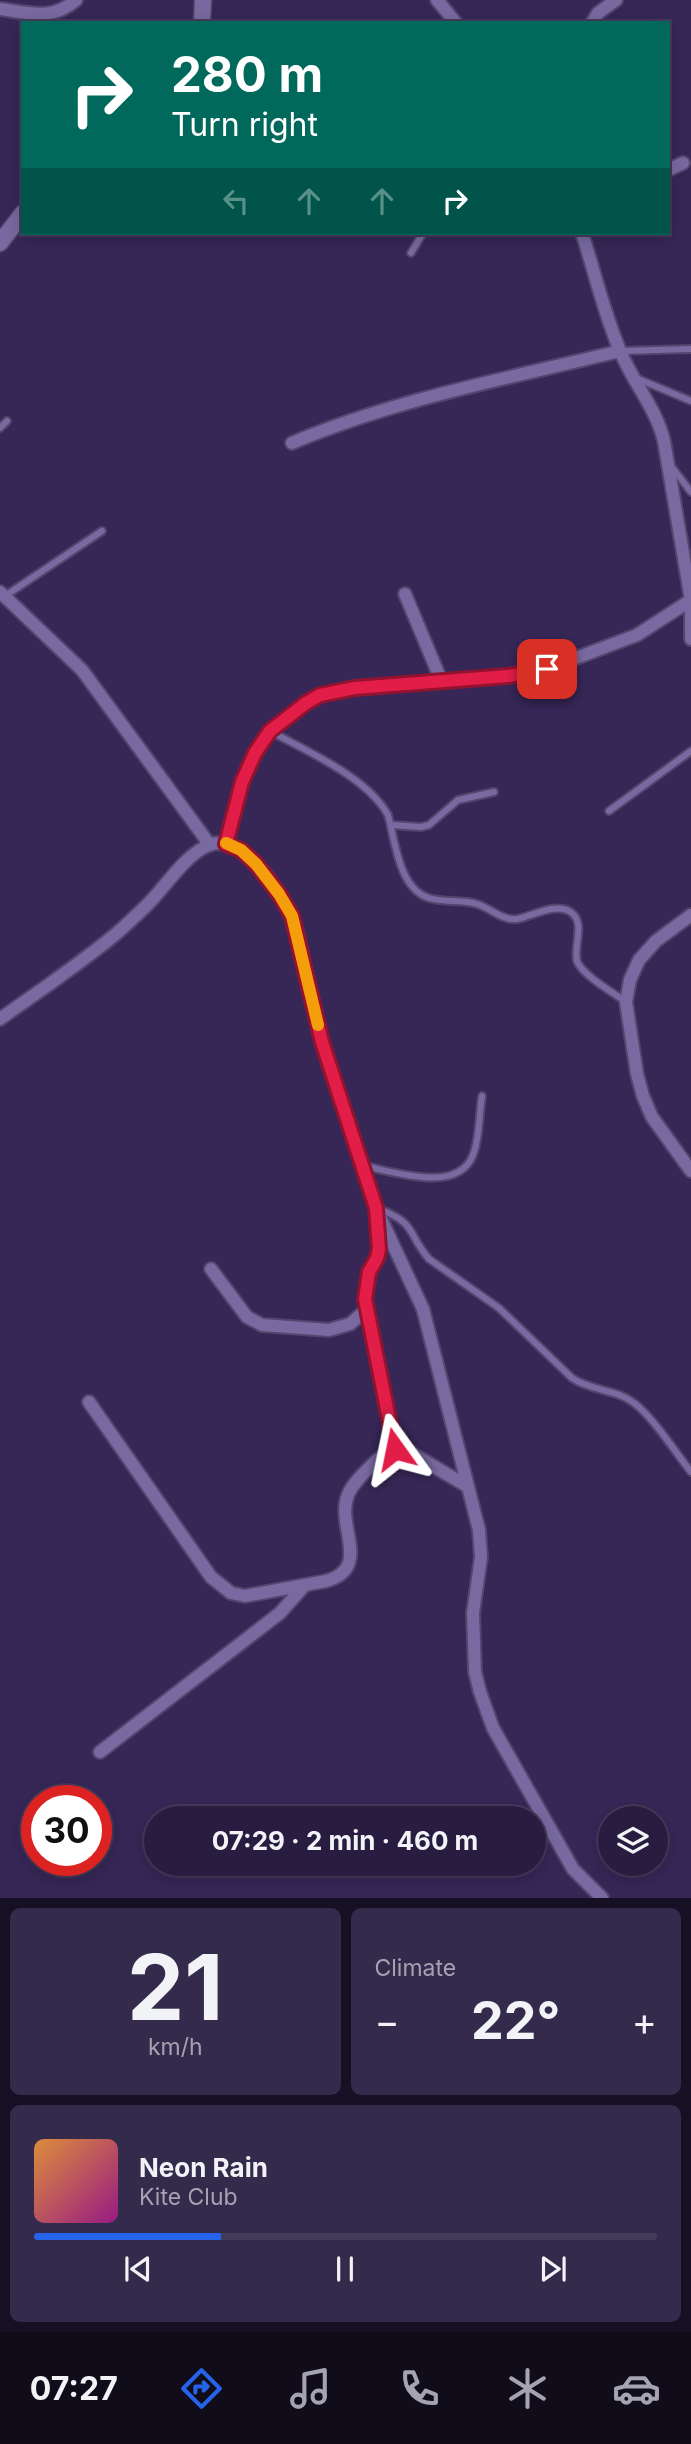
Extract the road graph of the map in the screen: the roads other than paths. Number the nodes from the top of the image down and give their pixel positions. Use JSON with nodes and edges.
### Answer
{"nodes":[{"id":1,"x":76,"y":0,"type":"edge"},
{"id":2,"x":438,"y":0,"type":"edge"},
{"id":3,"x":616,"y":0,"type":"edge"},
{"id":4,"x":0,"y":9,"type":"edge"},
{"id":5,"x":454,"y":21,"type":"edge"},
{"id":6,"x":593,"y":21,"type":"edge"},
{"id":7,"x":683,"y":163,"type":"dead end"},
{"id":8,"x":670,"y":169,"type":"edge"},
{"id":9,"x":21,"y":216,"type":"edge"},
{"id":10,"x":422,"y":235,"type":"edge"},
{"id":11,"x":583,"y":235,"type":"edge"},
{"id":12,"x":0,"y":243,"type":"edge"},
{"id":13,"x":411,"y":253,"type":"dead end"},
{"id":14,"x":691,"y":349,"type":"edge"},
{"id":15,"x":620,"y":351,"type":"junction"},
{"id":16,"x":631,"y":376,"type":"junction"},
{"id":17,"x":691,"y":401,"type":"edge"},
{"id":18,"x":7,"y":421,"type":"dead end"},
{"id":19,"x":0,"y":428,"type":"edge"},
{"id":20,"x":292,"y":443,"type":"dead end"},
{"id":21,"x":668,"y":463,"type":"junction"},
{"id":22,"x":691,"y":492,"type":"edge"},
{"id":23,"x":102,"y":531,"type":"dead end"},
{"id":24,"x":2,"y":594,"type":"edge"},
{"id":25,"x":405,"y":594,"type":"dead end"},
{"id":26,"x":691,"y":600,"type":"edge"},
{"id":27,"x":691,"y":639,"type":"edge"},
{"id":28,"x":441,"y":680,"type":"junction"},
{"id":29,"x":270,"y":731,"type":"junction"},
{"id":30,"x":691,"y":751,"type":"edge"},
{"id":31,"x":494,"y":792,"type":"dead end"},
{"id":32,"x":609,"y":811,"type":"dead end"},
{"id":33,"x":391,"y":825,"type":"junction"},
{"id":34,"x":226,"y":844,"type":"junction"},
{"id":35,"x":210,"y":845,"type":"junction"},
{"id":36,"x":691,"y":915,"type":"edge"},
{"id":37,"x":626,"y":1002,"type":"junction"},
{"id":38,"x":0,"y":1019,"type":"edge"},
{"id":39,"x":482,"y":1096,"type":"dead end"},
{"id":40,"x":362,"y":1166,"type":"junction"},
{"id":41,"x":691,"y":1171,"type":"edge"},
{"id":42,"x":376,"y":1208,"type":"junction"},
{"id":43,"x":211,"y":1269,"type":"dead end"},
{"id":44,"x":366,"y":1310,"type":"junction"},
{"id":45,"x":89,"y":1402,"type":"dead end"},
{"id":46,"x":395,"y":1449,"type":"junction"},
{"id":47,"x":691,"y":1472,"type":"edge"},
{"id":48,"x":467,"y":1486,"type":"junction"},
{"id":49,"x":305,"y":1585,"type":"junction"},
{"id":50,"x":100,"y":1752,"type":"dead end"},
{"id":51,"x":602,"y":1898,"type":"edge"}],
"edges":[{"from":1,"to":4,"type":"street"},
{"from":2,"to":5,"type":"street"},
{"from":3,"to":6,"type":"street"},
{"from":7,"to":8,"type":"street"},
{"from":9,"to":12,"type":"street"},
{"from":10,"to":13,"type":"lane"},
{"from":11,"to":15,"type":"street"},
{"from":14,"to":15,"type":"lane"},
{"from":15,"to":16,"type":"street"},
{"from":15,"to":20,"type":"street"},
{"from":16,"to":17,"type":"lane"},
{"from":16,"to":21,"type":"street"},
{"from":18,"to":19,"type":"lane"},
{"from":21,"to":22,"type":"lane"},
{"from":21,"to":26,"type":"street"},
{"from":23,"to":24,"type":"lane"},
{"from":24,"to":35,"type":"street"},
{"from":25,"to":28,"type":"street"},
{"from":26,"to":27,"type":"street"},
{"from":26,"to":28,"type":"street"},
{"from":28,"to":29,"type":"street"},
{"from":29,"to":33,"type":"lane"},
{"from":29,"to":34,"type":"street"},
{"from":30,"to":32,"type":"lane"},
{"from":31,"to":33,"type":"lane"},
{"from":33,"to":37,"type":"lane"},
{"from":34,"to":35,"type":"street"},
{"from":34,"to":40,"type":"street"},
{"from":35,"to":38,"type":"street"},
{"from":36,"to":37,"type":"street"},
{"from":37,"to":41,"type":"street"},
{"from":39,"to":40,"type":"lane"},
{"from":40,"to":42,"type":"street"},
{"from":42,"to":44,"type":"street"},
{"from":42,"to":47,"type":"lane"},
{"from":42,"to":48,"type":"street"},
{"from":43,"to":44,"type":"street"},
{"from":44,"to":46,"type":"street"},
{"from":45,"to":49,"type":"street"},
{"from":46,"to":48,"type":"street"},
{"from":46,"to":49,"type":"street"},
{"from":48,"to":51,"type":"street"},
{"from":49,"to":50,"type":"street"}]}
